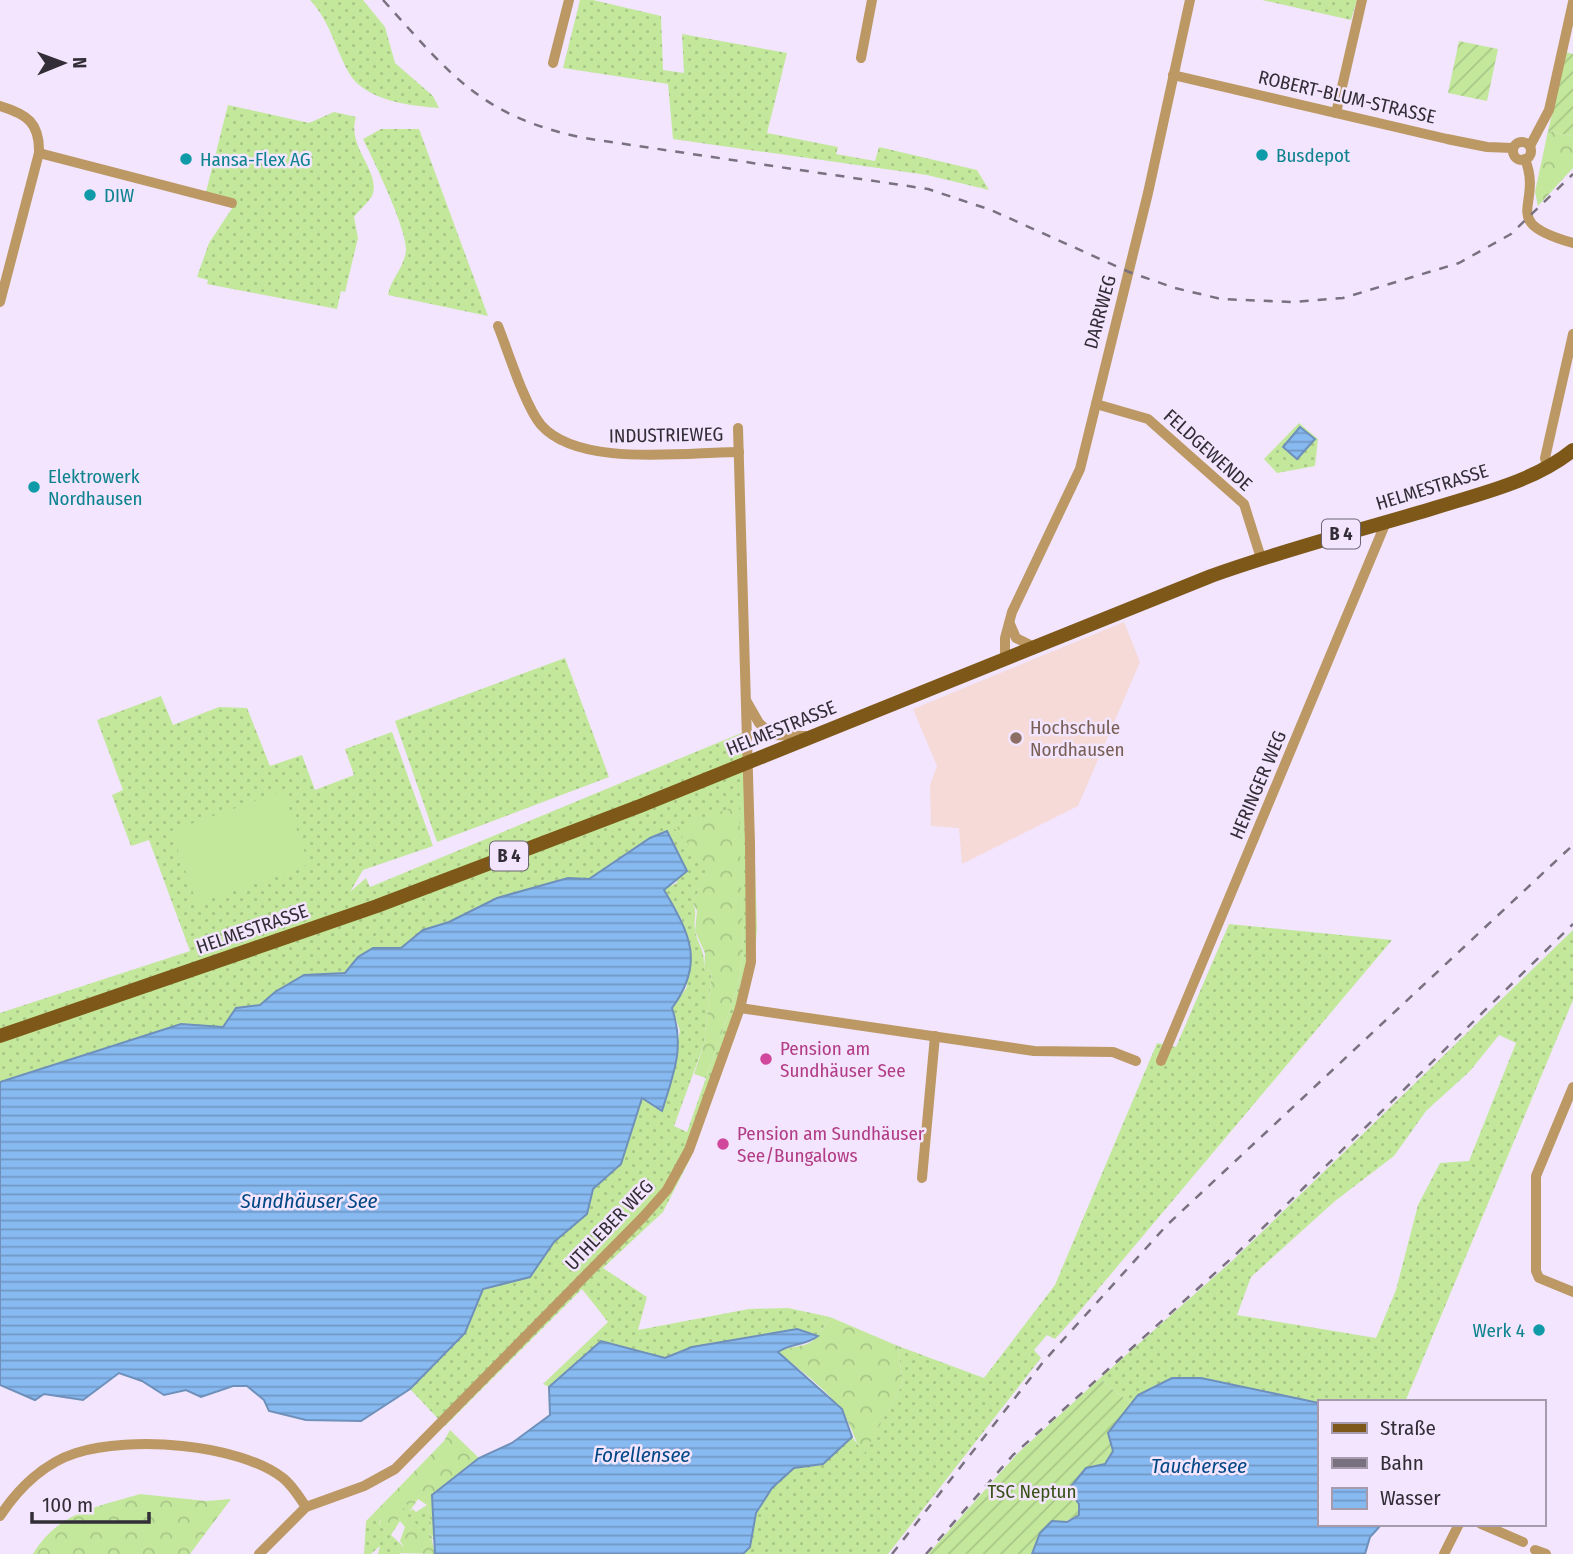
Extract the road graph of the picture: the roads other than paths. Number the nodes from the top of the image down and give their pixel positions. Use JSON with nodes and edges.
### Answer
{"nodes":[{"id":1,"x":569,"y":0,"type":"edge"},
{"id":2,"x":872,"y":0,"type":"edge"},
{"id":3,"x":1190,"y":0,"type":"edge"},
{"id":4,"x":1362,"y":0,"type":"edge"},
{"id":5,"x":1573,"y":2,"type":"edge"},
{"id":6,"x":861,"y":58,"type":"dead end"},
{"id":7,"x":553,"y":62,"type":"dead end"},
{"id":8,"x":1173,"y":75,"type":"junction"},
{"id":9,"x":0,"y":106,"type":"edge"},
{"id":10,"x":1336,"y":113,"type":"junction"},
{"id":11,"x":1530,"y":146,"type":"junction"},
{"id":12,"x":1513,"y":148,"type":"junction"},
{"id":13,"x":39,"y":153,"type":"junction"},
{"id":14,"x":1525,"y":159,"type":"junction"},
{"id":15,"x":232,"y":203,"type":"dead end"},
{"id":16,"x":1573,"y":243,"type":"edge"},
{"id":17,"x":0,"y":302,"type":"edge"},
{"id":18,"x":498,"y":326,"type":"dead end"},
{"id":19,"x":1573,"y":334,"type":"edge"},
{"id":20,"x":1096,"y":404,"type":"junction"},
{"id":21,"x":738,"y":428,"type":"dead end"},
{"id":22,"x":1573,"y":450,"type":"edge"},
{"id":23,"x":739,"y":452,"type":"junction"},
{"id":24,"x":1547,"y":466,"type":"junction"},
{"id":25,"x":1385,"y":522,"type":"junction"},
{"id":26,"x":1261,"y":558,"type":"junction"},
{"id":27,"x":1009,"y":622,"type":"junction"},
{"id":28,"x":1034,"y":647,"type":"junction"},
{"id":29,"x":1005,"y":658,"type":"junction"},
{"id":30,"x":746,"y":700,"type":"junction"},
{"id":31,"x":811,"y":736,"type":"junction"},
{"id":32,"x":748,"y":763,"type":"junction"},
{"id":33,"x":740,"y":1008,"type":"junction"},
{"id":34,"x":0,"y":1036,"type":"edge"},
{"id":35,"x":935,"y":1036,"type":"junction"},
{"id":36,"x":1136,"y":1061,"type":"dead end"},
{"id":37,"x":1161,"y":1061,"type":"dead end"},
{"id":38,"x":1573,"y":1087,"type":"edge"},
{"id":39,"x":922,"y":1178,"type":"dead end"},
{"id":40,"x":1573,"y":1292,"type":"edge"},
{"id":41,"x":306,"y":1507,"type":"junction"},
{"id":42,"x":0,"y":1516,"type":"edge"},
{"id":43,"x":1458,"y":1526,"type":"edge"},
{"id":44,"x":1486,"y":1526,"type":"edge"},
{"id":45,"x":1524,"y":1542,"type":"dead end"},
{"id":46,"x":258,"y":1554,"type":"edge"},
{"id":47,"x":1444,"y":1554,"type":"edge"}],
"edges":[{"from":1,"to":7,"type":"street"},
{"from":2,"to":6,"type":"street"},
{"from":3,"to":8,"type":"street","name":"DARRWEG"},
{"from":4,"to":10,"type":"street"},
{"from":5,"to":11,"type":"street"},
{"from":8,"to":10,"type":"street","name":"ROBERT-BLUM-STRASSE"},
{"from":8,"to":20,"type":"street","name":"DARRWEG"},
{"from":9,"to":13,"type":"street"},
{"from":10,"to":12,"type":"street","name":"ROBERT-BLUM-STRASSE"},
{"from":11,"to":12,"type":"street"},
{"from":11,"to":14,"type":"street"},
{"from":12,"to":14,"type":"street"},
{"from":13,"to":15,"type":"street"},
{"from":13,"to":17,"type":"street"},
{"from":14,"to":16,"type":"street"},
{"from":18,"to":23,"type":"street","name":"INDUSTRIEWEG"},
{"from":19,"to":24,"type":"street"},
{"from":20,"to":26,"type":"street","name":"FELDGEWENDE"},
{"from":20,"to":27,"type":"street","name":"DARRWEG"},
{"from":21,"to":23,"type":"street","name":"INDUSTRIEWEG"},
{"from":22,"to":24,"type":"main road","name":"HELMESTRASSE","number":"B 4"},
{"from":23,"to":30,"type":"street","name":"INDUSTRIEWEG"},
{"from":24,"to":25,"type":"main road","name":"HELMESTRASSE","number":"B 4"},
{"from":25,"to":26,"type":"main road","name":"HELMESTRASSE","number":"B 4"},
{"from":25,"to":37,"type":"street","name":"HERINGER WEG"},
{"from":26,"to":28,"type":"main road","name":"HELMESTRASSE","number":"B 4"},
{"from":27,"to":28,"type":"street"},
{"from":27,"to":29,"type":"street","name":"DARRWEG"},
{"from":28,"to":29,"type":"main road","name":"HELMESTRASSE","number":"B 4"},
{"from":29,"to":31,"type":"main road","name":"HELMESTRASSE","number":"B 4"},
{"from":30,"to":31,"type":"street"},
{"from":30,"to":32,"type":"street","name":"INDUSTRIEWEG"},
{"from":31,"to":32,"type":"main road","name":"HELMESTRASSE","number":"B 4"},
{"from":32,"to":33,"type":"street","name":"UTHLEBER WEG"},
{"from":32,"to":34,"type":"main road","name":"HELMESTRASSE","number":"B 4"},
{"from":33,"to":35,"type":"street"},
{"from":33,"to":41,"type":"street","name":"UTHLEBER WEG"},
{"from":35,"to":36,"type":"street"},
{"from":35,"to":39,"type":"street"},
{"from":38,"to":40,"type":"street"},
{"from":41,"to":42,"type":"street"},
{"from":41,"to":46,"type":"street"},
{"from":43,"to":47,"type":"street"},
{"from":44,"to":45,"type":"street"}]}
